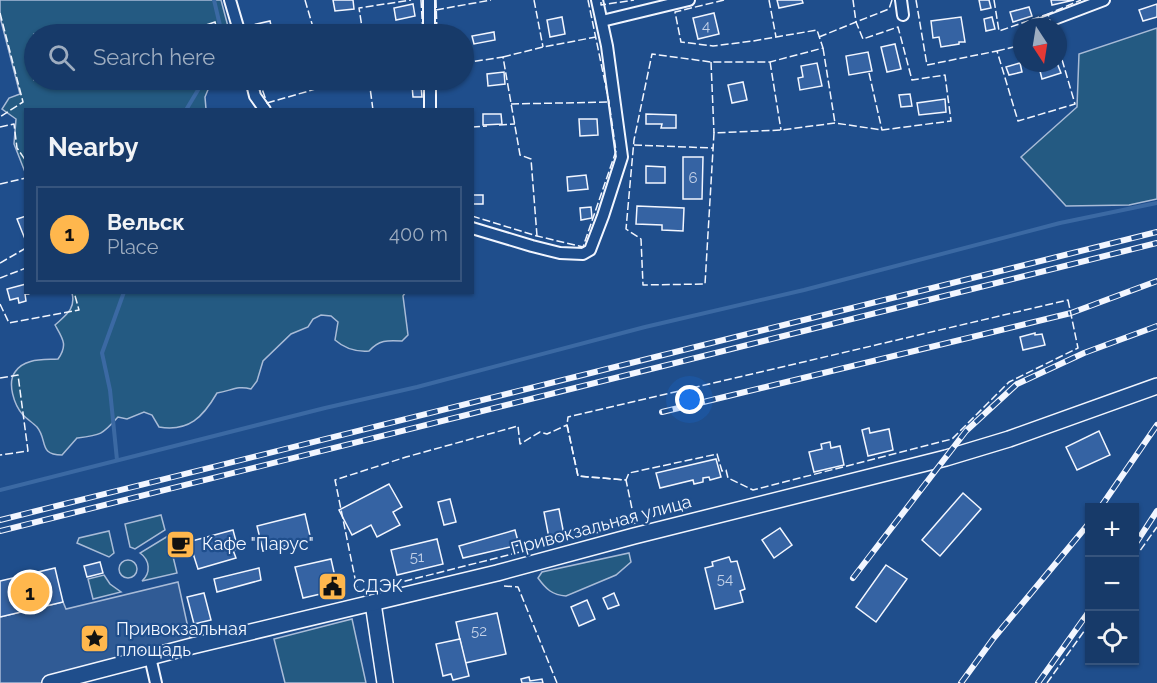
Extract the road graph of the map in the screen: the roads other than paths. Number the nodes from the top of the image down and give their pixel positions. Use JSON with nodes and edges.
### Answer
{"nodes":[{"id":1,"x":230,"y":0,"type":"edge"},
{"id":2,"x":429,"y":0,"type":"edge"},
{"id":3,"x":597,"y":0,"type":"edge"},
{"id":4,"x":688,"y":0,"type":"edge"},
{"id":5,"x":901,"y":0,"type":"edge"},
{"id":6,"x":1102,"y":0,"type":"edge"},
{"id":7,"x":903,"y":15,"type":"dead end"},
{"id":8,"x":1056,"y":18,"type":"edge"},
{"id":9,"x":602,"y":21,"type":"junction"},
{"id":10,"x":237,"y":24,"type":"edge"},
{"id":11,"x":429,"y":24,"type":"edge"},
{"id":12,"x":254,"y":90,"type":"edge"},
{"id":13,"x":430,"y":90,"type":"edge"},
{"id":14,"x":264,"y":108,"type":"edge"},
{"id":15,"x":430,"y":108,"type":"edge"},
{"id":16,"x":474,"y":229,"type":"edge"},
{"id":17,"x":1157,"y":386,"type":"edge"},
{"id":18,"x":373,"y":603,"type":"junction"},
{"id":19,"x":150,"y":657,"type":"junction"},
{"id":20,"x":50,"y":683,"type":"edge"},
{"id":21,"x":156,"y":683,"type":"edge"},
{"id":22,"x":385,"y":683,"type":"edge"}],
"edges":[{"from":1,"to":10,"type":"street"},
{"from":2,"to":11,"type":"street"},
{"from":3,"to":9,"type":"street"},
{"from":4,"to":9,"type":"street"},
{"from":5,"to":7,"type":"street"},
{"from":6,"to":8,"type":"street"},
{"from":9,"to":16,"type":"street"},
{"from":12,"to":14,"type":"street"},
{"from":13,"to":15,"type":"street"},
{"from":17,"to":18,"type":"street","name":"Привокзальная улица"},
{"from":18,"to":19,"type":"street","name":"Привокзальная улица"},
{"from":18,"to":22,"type":"street"},
{"from":19,"to":20,"type":"street","name":"Привокзальная улица"},
{"from":19,"to":21,"type":"street"}]}
